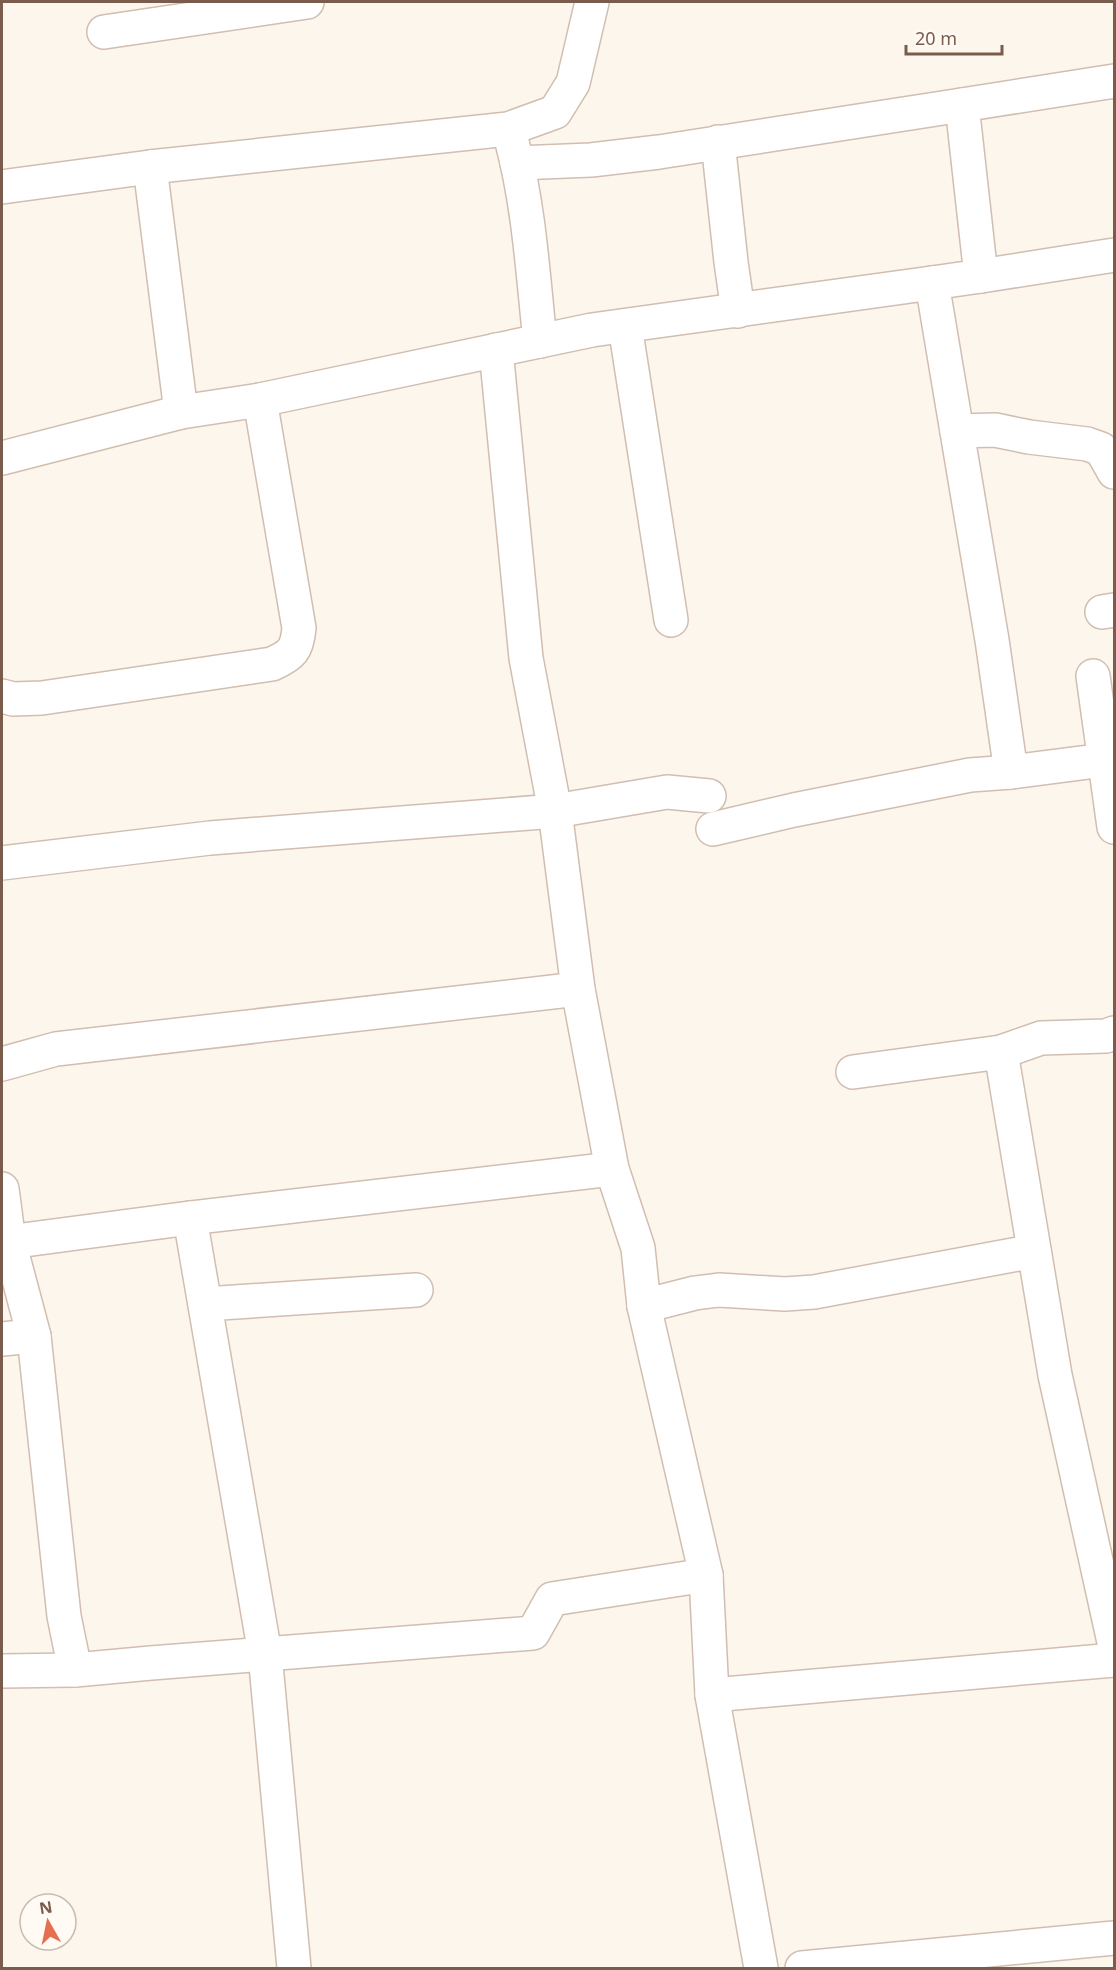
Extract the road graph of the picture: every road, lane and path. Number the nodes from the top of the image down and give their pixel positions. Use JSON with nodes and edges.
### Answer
{"nodes":[{"id":1,"x":307,"y":2,"type":"edge"},
{"id":2,"x":592,"y":2,"type":"edge"},
{"id":3,"x":104,"y":32,"type":"dead end"},
{"id":4,"x":1114,"y":81,"type":"edge"},
{"id":5,"x":962,"y":105,"type":"junction"},
{"id":6,"x":508,"y":129,"type":"junction"},
{"id":7,"x":718,"y":142,"type":"junction"},
{"id":8,"x":518,"y":163,"type":"junction"},
{"id":9,"x":150,"y":167,"type":"junction"},
{"id":10,"x":2,"y":187,"type":"edge"},
{"id":11,"x":1114,"y":255,"type":"edge"},
{"id":12,"x":981,"y":276,"type":"junction"},
{"id":13,"x":932,"y":282,"type":"junction"},
{"id":14,"x":738,"y":310,"type":"junction"},
{"id":15,"x":625,"y":326,"type":"junction"},
{"id":16,"x":540,"y":341,"type":"junction"},
{"id":17,"x":496,"y":350,"type":"junction"},
{"id":18,"x":260,"y":400,"type":"junction"},
{"id":19,"x":181,"y":412,"type":"junction"},
{"id":20,"x":957,"y":431,"type":"junction"},
{"id":21,"x":2,"y":458,"type":"edge"},
{"id":22,"x":1114,"y":472,"type":"edge"},
{"id":23,"x":671,"y":620,"type":"dead end"},
{"id":24,"x":1093,"y":676,"type":"dead end"},
{"id":25,"x":2,"y":696,"type":"edge"},
{"id":26,"x":1107,"y":727,"type":"edge"},
{"id":27,"x":1104,"y":760,"type":"junction"},
{"id":28,"x":1011,"y":772,"type":"junction"},
{"id":29,"x":709,"y":796,"type":"dead end"},
{"id":30,"x":555,"y":811,"type":"junction"},
{"id":31,"x":1114,"y":826,"type":"edge"},
{"id":32,"x":713,"y":829,"type":"dead end"},
{"id":33,"x":2,"y":863,"type":"edge"},
{"id":34,"x":578,"y":989,"type":"junction"},
{"id":35,"x":1114,"y":1033,"type":"edge"},
{"id":36,"x":1001,"y":1052,"type":"junction"},
{"id":37,"x":2,"y":1064,"type":"edge"},
{"id":38,"x":853,"y":1072,"type":"dead end"},
{"id":39,"x":612,"y":1169,"type":"junction"},
{"id":40,"x":2,"y":1189,"type":"edge"},
{"id":41,"x":190,"y":1218,"type":"junction"},
{"id":42,"x":5,"y":1243,"type":"edge"},
{"id":43,"x":1034,"y":1251,"type":"junction"},
{"id":44,"x":416,"y":1290,"type":"dead end"},
{"id":45,"x":205,"y":1304,"type":"junction"},
{"id":46,"x":644,"y":1306,"type":"junction"},
{"id":47,"x":34,"y":1336,"type":"junction"},
{"id":48,"x":2,"y":1339,"type":"edge"},
{"id":49,"x":706,"y":1575,"type":"junction"},
{"id":50,"x":1114,"y":1642,"type":"edge"},
{"id":51,"x":265,"y":1654,"type":"junction"},
{"id":52,"x":1114,"y":1660,"type":"edge"},
{"id":53,"x":75,"y":1670,"type":"junction"},
{"id":54,"x":2,"y":1671,"type":"edge"},
{"id":55,"x":712,"y":1695,"type":"junction"},
{"id":56,"x":1114,"y":1938,"type":"edge"},
{"id":57,"x":294,"y":1968,"type":"edge"},
{"id":58,"x":761,"y":1968,"type":"edge"},
{"id":59,"x":802,"y":1968,"type":"edge"}],
"edges":[{"from":1,"to":3,"type":"street"},
{"from":2,"to":6,"type":"street"},
{"from":4,"to":5,"type":"street"},
{"from":5,"to":7,"type":"street"},
{"from":5,"to":12,"type":"street"},
{"from":6,"to":8,"type":"street"},
{"from":6,"to":9,"type":"street"},
{"from":7,"to":8,"type":"street"},
{"from":7,"to":14,"type":"street"},
{"from":8,"to":16,"type":"street"},
{"from":9,"to":10,"type":"street"},
{"from":9,"to":19,"type":"street"},
{"from":11,"to":12,"type":"street"},
{"from":12,"to":13,"type":"street"},
{"from":13,"to":14,"type":"street"},
{"from":13,"to":20,"type":"street"},
{"from":14,"to":15,"type":"street"},
{"from":15,"to":16,"type":"street"},
{"from":15,"to":23,"type":"street"},
{"from":16,"to":17,"type":"street"},
{"from":17,"to":18,"type":"street"},
{"from":17,"to":30,"type":"street"},
{"from":18,"to":19,"type":"street"},
{"from":18,"to":25,"type":"street"},
{"from":19,"to":21,"type":"street"},
{"from":20,"to":22,"type":"street"},
{"from":20,"to":28,"type":"street"},
{"from":24,"to":26,"type":"street"},
{"from":26,"to":27,"type":"street"},
{"from":27,"to":28,"type":"street"},
{"from":27,"to":31,"type":"street"},
{"from":28,"to":32,"type":"street"},
{"from":29,"to":30,"type":"street"},
{"from":30,"to":33,"type":"street"},
{"from":30,"to":34,"type":"street"},
{"from":34,"to":37,"type":"street"},
{"from":34,"to":39,"type":"street"},
{"from":35,"to":36,"type":"street"},
{"from":36,"to":38,"type":"street"},
{"from":36,"to":43,"type":"street"},
{"from":39,"to":41,"type":"street"},
{"from":39,"to":46,"type":"street"},
{"from":40,"to":42,"type":"street"},
{"from":41,"to":42,"type":"street"},
{"from":41,"to":45,"type":"street"},
{"from":42,"to":47,"type":"street"},
{"from":43,"to":46,"type":"street"},
{"from":43,"to":50,"type":"street"},
{"from":44,"to":45,"type":"street"},
{"from":45,"to":51,"type":"street"},
{"from":46,"to":49,"type":"street"},
{"from":47,"to":48,"type":"street"},
{"from":47,"to":53,"type":"street"},
{"from":49,"to":51,"type":"street"},
{"from":49,"to":55,"type":"street"},
{"from":51,"to":53,"type":"street"},
{"from":51,"to":57,"type":"street"},
{"from":52,"to":55,"type":"street"},
{"from":53,"to":54,"type":"street"},
{"from":55,"to":58,"type":"street"},
{"from":56,"to":59,"type":"street"}]}
